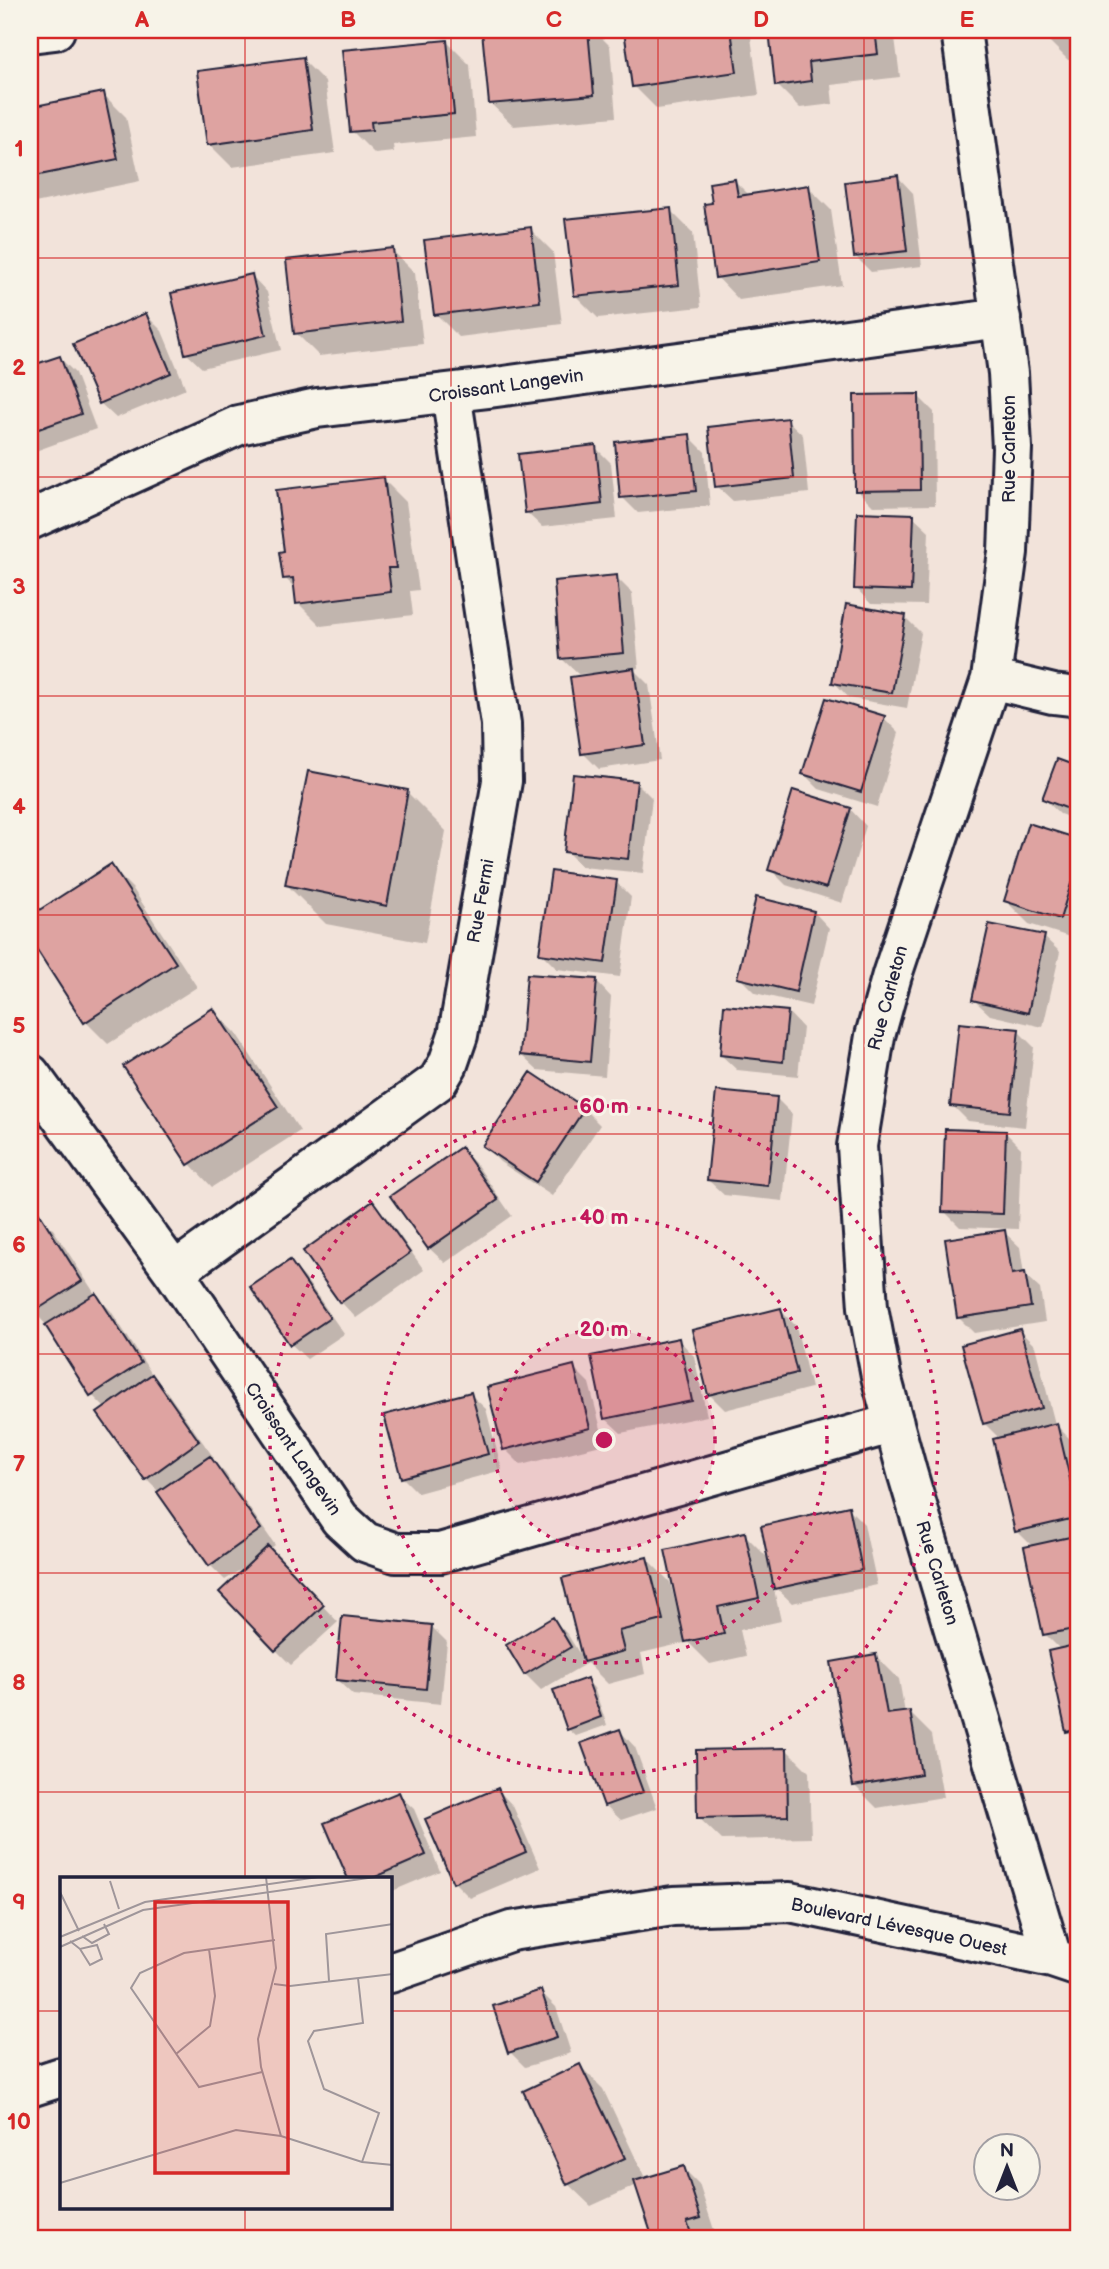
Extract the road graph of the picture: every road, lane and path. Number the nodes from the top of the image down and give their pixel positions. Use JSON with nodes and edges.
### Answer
{"nodes":[{"id":1,"x":55,"y":30,"type":"edge"},
{"id":2,"x":961,"y":30,"type":"edge"},
{"id":3,"x":30,"y":33,"type":"edge"},
{"id":4,"x":1001,"y":318,"type":"junction"},
{"id":5,"x":451,"y":393,"type":"junction"},
{"id":6,"x":30,"y":520,"type":"edge"},
{"id":7,"x":991,"y":679,"type":"junction"},
{"id":8,"x":1079,"y":697,"type":"edge"},
{"id":9,"x":30,"y":1074,"type":"edge"},
{"id":10,"x":174,"y":1272,"type":"junction"},
{"id":11,"x":894,"y":1423,"type":"junction"},
{"id":12,"x":1066,"y":1963,"type":"edge"},
{"id":13,"x":392,"y":1972,"type":"edge"},
{"id":14,"x":60,"y":2077,"type":"edge"},
{"id":15,"x":30,"y":2087,"type":"edge"}],
"edges":[{"from":1,"to":3,"type":"street"},
{"from":2,"to":4,"type":"street","name":"Rue Carleton"},
{"from":4,"to":5,"type":"street","name":"Croissant Langevin"},
{"from":4,"to":7,"type":"street","name":"Rue Carleton"},
{"from":5,"to":6,"type":"street","name":"Croissant Langevin"},
{"from":5,"to":10,"type":"street","name":"Rue Fermi"},
{"from":7,"to":8,"type":"street"},
{"from":7,"to":11,"type":"street","name":"Rue Carleton"},
{"from":9,"to":10,"type":"street","name":"Croissant Langevin"},
{"from":10,"to":11,"type":"street","name":"Croissant Langevin"},
{"from":11,"to":12,"type":"street","name":"Rue Carleton"},
{"from":12,"to":13,"type":"street","name":"Boulevard Lévesque Ouest"},
{"from":14,"to":15,"type":"street"}]}
